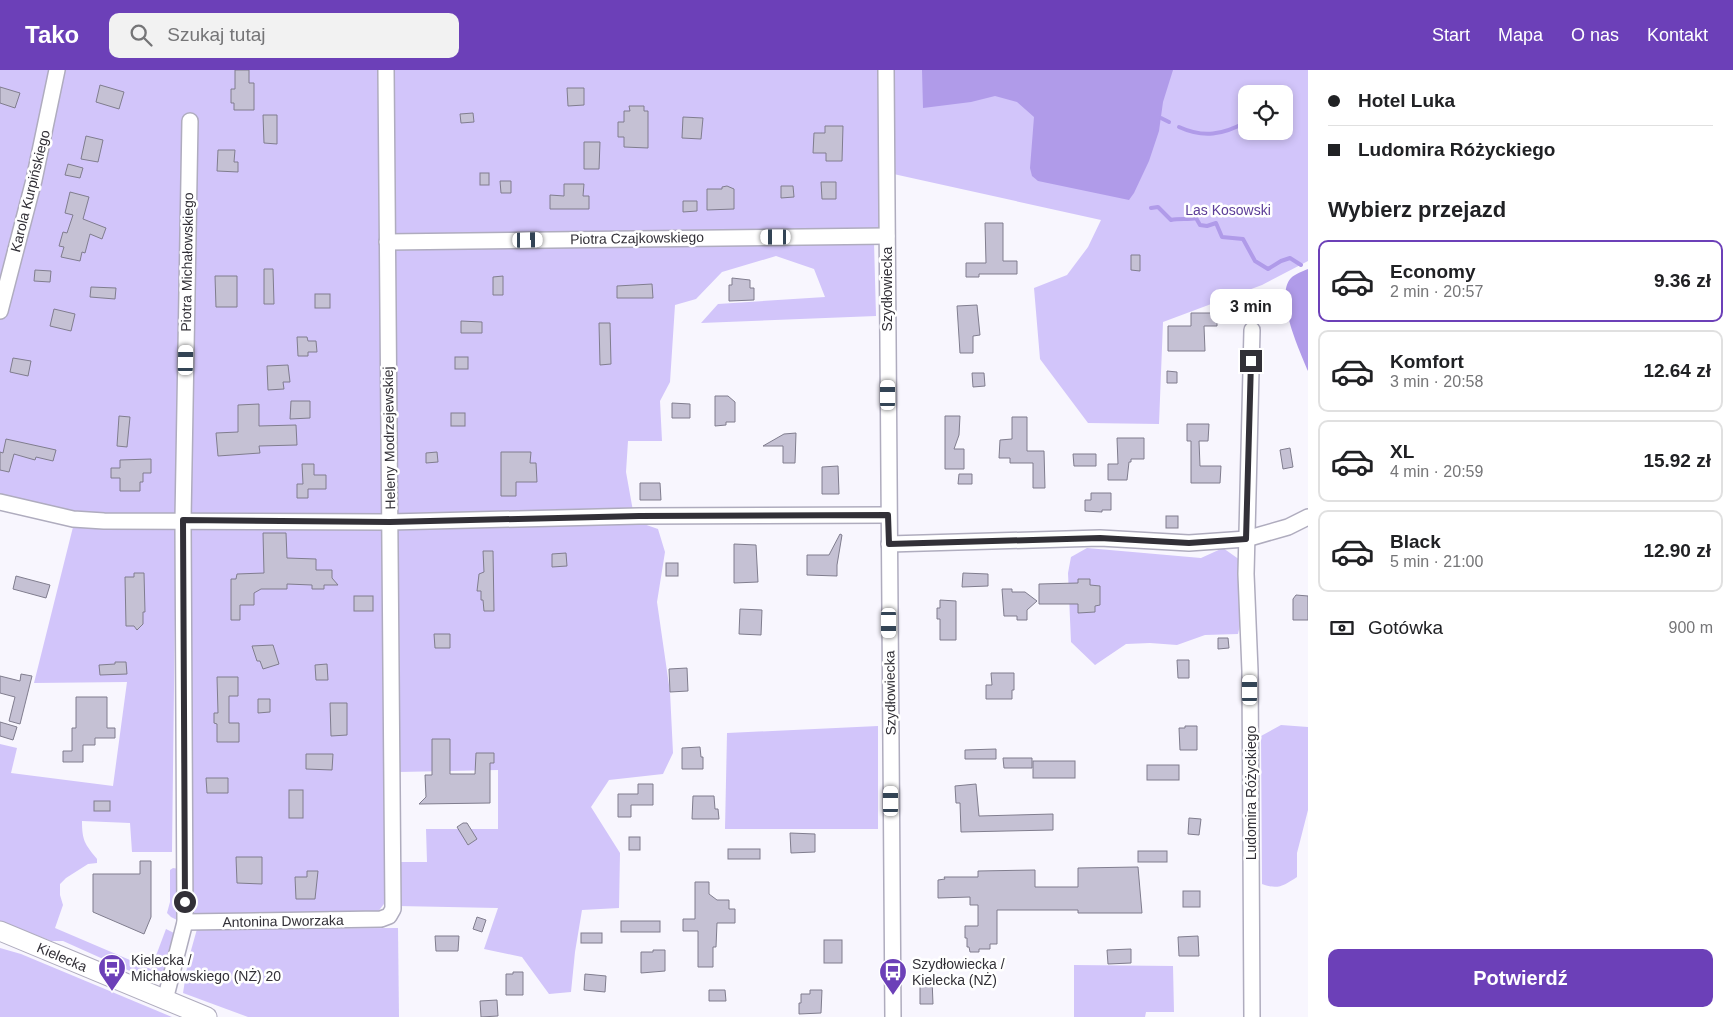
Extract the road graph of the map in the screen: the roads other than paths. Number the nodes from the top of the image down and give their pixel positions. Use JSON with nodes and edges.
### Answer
{"nodes":[{"id":1,"x":57,"y":70,"type":"edge"},
{"id":2,"x":386,"y":70,"type":"edge"},
{"id":3,"x":886,"y":70,"type":"edge"},
{"id":4,"x":190,"y":121,"type":"dead end"},
{"id":5,"x":887,"y":236,"type":"junction"},
{"id":6,"x":387,"y":242,"type":"junction"},
{"id":7,"x":0,"y":311,"type":"edge"},
{"id":8,"x":1252,"y":330,"type":"dead end"},
{"id":9,"x":0,"y":502,"type":"edge"},
{"id":10,"x":888,"y":515,"type":"junction"},
{"id":11,"x":1308,"y":517,"type":"edge"},
{"id":12,"x":183,"y":520,"type":"junction"},
{"id":13,"x":390,"y":522,"type":"junction"},
{"id":14,"x":1246,"y":539,"type":"junction"},
{"id":15,"x":889,"y":544,"type":"junction"},
{"id":16,"x":381,"y":920,"type":"joint"},
{"id":17,"x":185,"y":922,"type":"junction"},
{"id":18,"x":0,"y":931,"type":"edge"},
{"id":19,"x":165,"y":1000,"type":"junction"},
{"id":20,"x":207,"y":1017,"type":"edge"},
{"id":21,"x":893,"y":1017,"type":"edge"},
{"id":22,"x":1252,"y":1017,"type":"edge"}],
"edges":[{"from":1,"to":7,"type":"street","name":"Karola Kurpińskiego"},
{"from":2,"to":6,"type":"street","name":"Heleny Modrzejewskiej"},
{"from":3,"to":5,"type":"street","name":"Szydłowiecka"},
{"from":4,"to":12,"type":"street","name":"Piotra Michałowskiego"},
{"from":5,"to":6,"type":"street","name":"Piotra Czajkowskiego"},
{"from":5,"to":10,"type":"street","name":"Szydłowiecka"},
{"from":6,"to":13,"type":"street","name":"Heleny Modrzejewskiej"},
{"from":8,"to":14,"type":"street","name":"Ludomira Różyckiego"},
{"from":9,"to":12,"type":"street"},
{"from":10,"to":13,"type":"street"},
{"from":10,"to":15,"type":"street","name":"Szydłowiecka"},
{"from":11,"to":14,"type":"street"},
{"from":12,"to":13,"type":"street"},
{"from":12,"to":17,"type":"street","name":"Piotra Michałowskiego"},
{"from":13,"to":16,"type":"street","name":"Heleny Modrzejewskiej"},
{"from":14,"to":15,"type":"street"},
{"from":14,"to":22,"type":"street","name":"Ludomira Różyckiego"},
{"from":15,"to":21,"type":"street","name":"Szydłowiecka"},
{"from":16,"to":17,"type":"street","name":"Antonina Dworzaka"},
{"from":17,"to":19,"type":"street","name":"Piotra Michałowskiego"},
{"from":18,"to":19,"type":"main road","name":"Kielecka"},
{"from":19,"to":20,"type":"main road","name":"Kielecka"}]}
